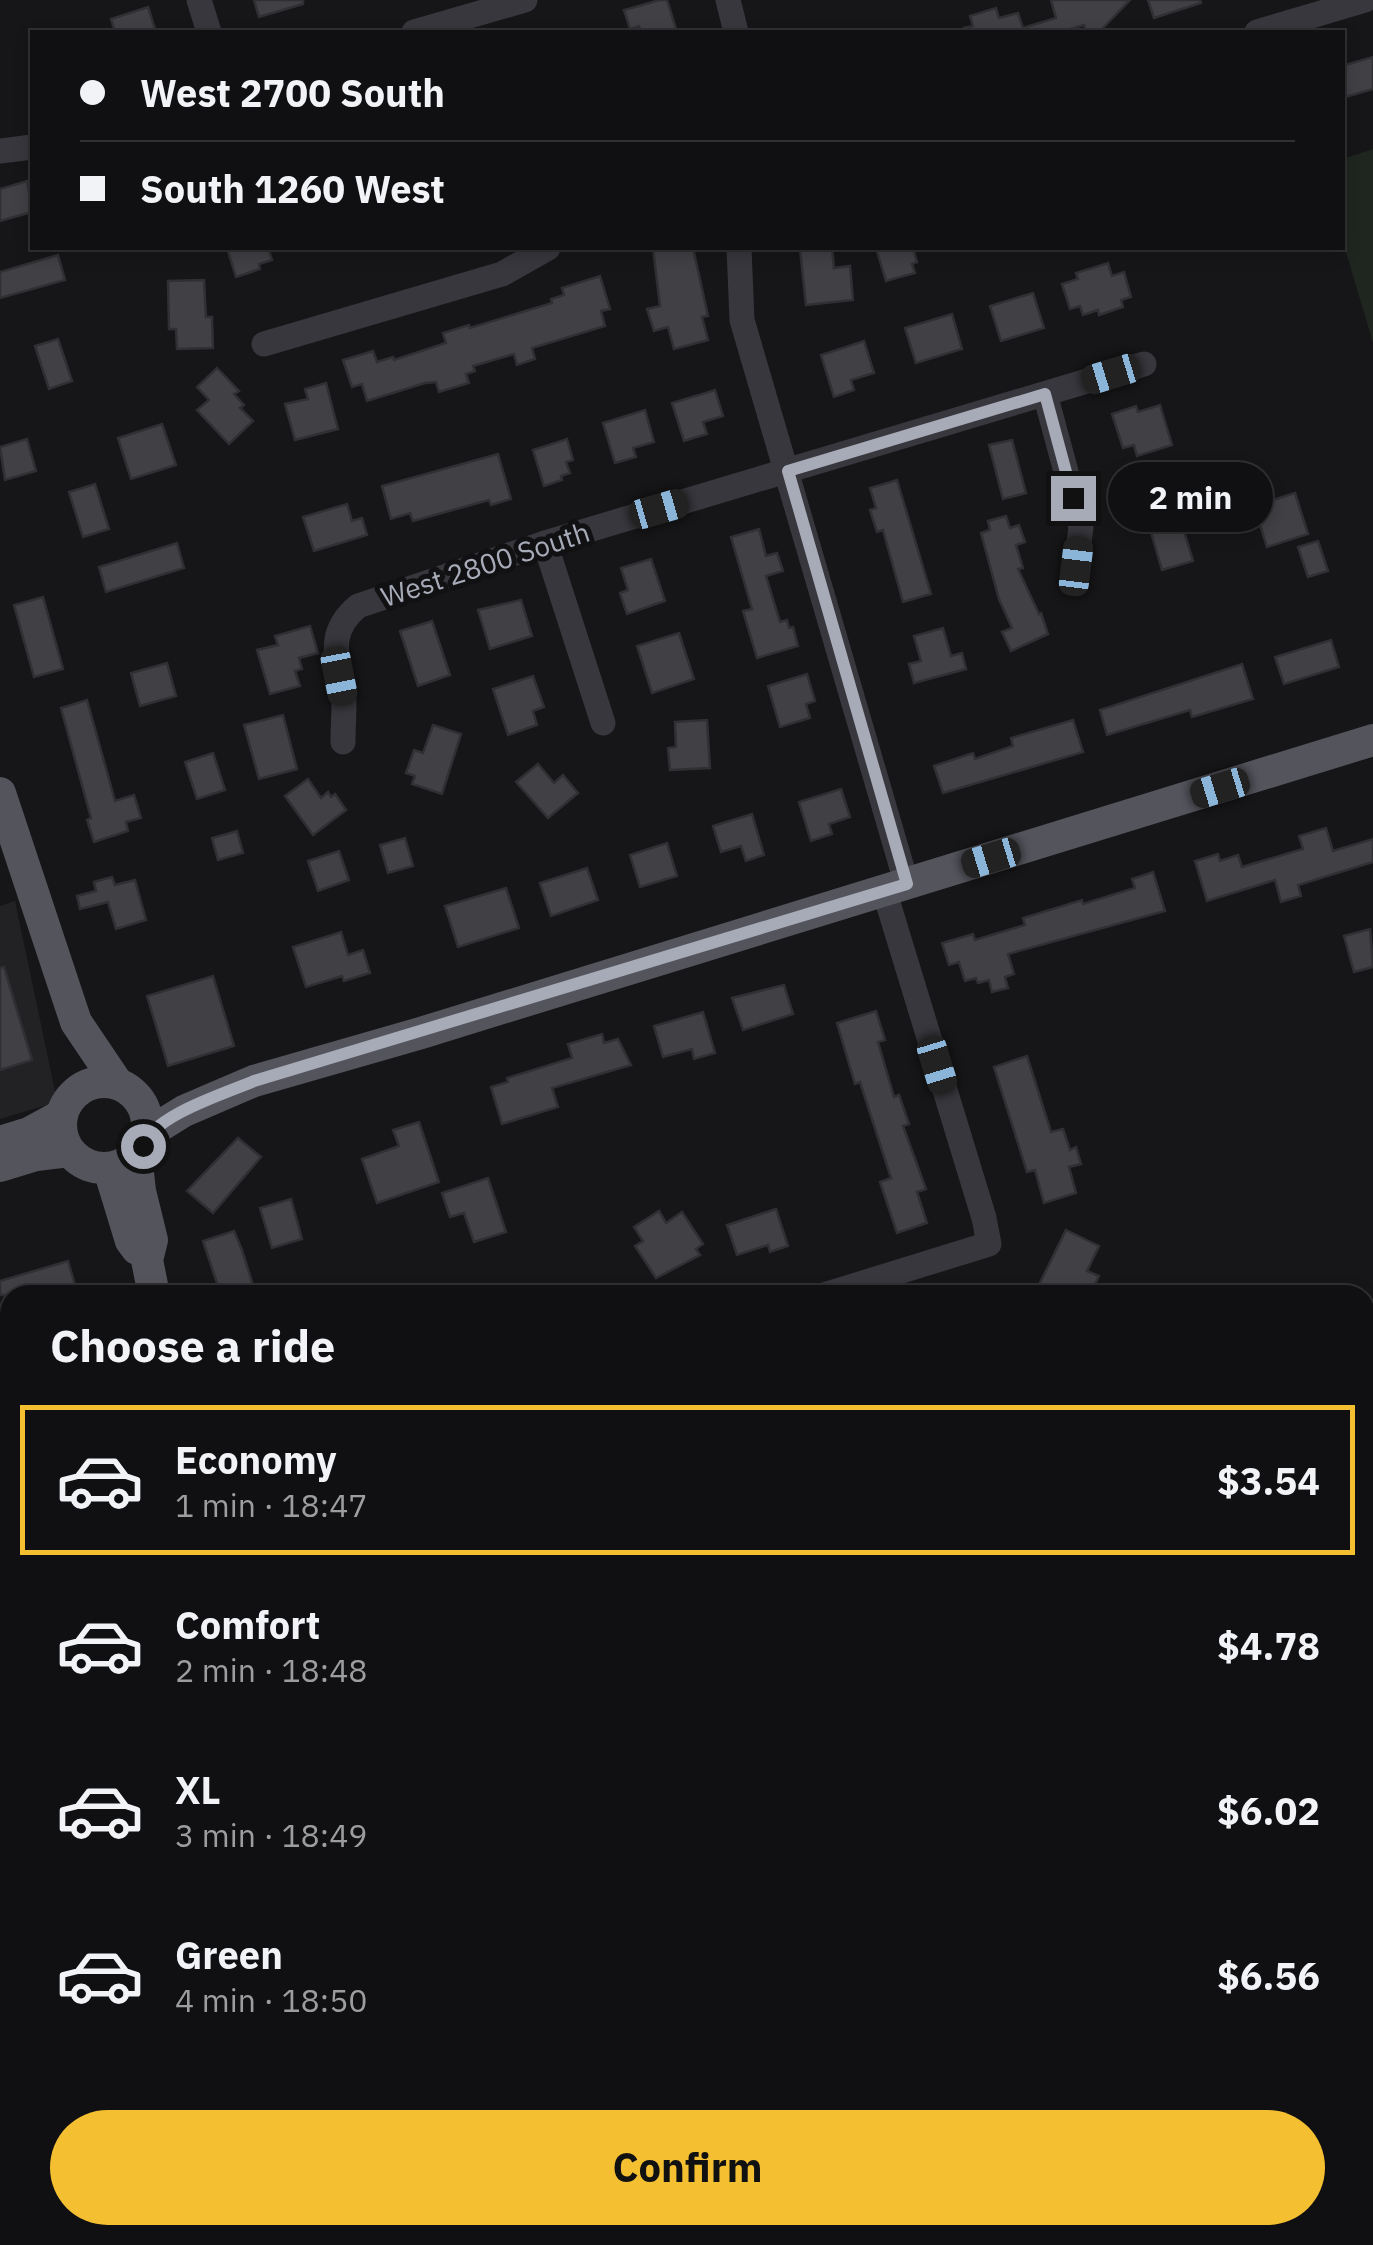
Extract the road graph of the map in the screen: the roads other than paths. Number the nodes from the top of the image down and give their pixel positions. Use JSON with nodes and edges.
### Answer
{"nodes":[{"id":1,"x":199,"y":0,"type":"edge"},
{"id":2,"x":525,"y":0,"type":"edge"},
{"id":3,"x":728,"y":0,"type":"edge"},
{"id":4,"x":1365,"y":0,"type":"edge"},
{"id":5,"x":468,"y":8,"type":"edge"},
{"id":6,"x":208,"y":30,"type":"edge"},
{"id":7,"x":418,"y":30,"type":"edge"},
{"id":8,"x":736,"y":30,"type":"edge"},
{"id":9,"x":1263,"y":30,"type":"edge"},
{"id":10,"x":30,"y":146,"type":"edge"},
{"id":11,"x":0,"y":150,"type":"edge"},
{"id":12,"x":544,"y":250,"type":"edge"},
{"id":13,"x":739,"y":250,"type":"edge"},
{"id":14,"x":264,"y":344,"type":"dead end"},
{"id":15,"x":1144,"y":364,"type":"dead end"},
{"id":16,"x":1045,"y":394,"type":"junction"},
{"id":17,"x":788,"y":471,"type":"junction"},
{"id":18,"x":545,"y":542,"type":"junction"},
{"id":19,"x":1076,"y":566,"type":"dead end"},
{"id":20,"x":603,"y":723,"type":"dead end"},
{"id":21,"x":1373,"y":740,"type":"edge"},
{"id":22,"x":343,"y":742,"type":"dead end"},
{"id":23,"x":0,"y":793,"type":"edge"},
{"id":24,"x":896,"y":887,"type":"junction"},
{"id":25,"x":76,"y":1022,"type":"junction"},
{"id":26,"x":254,"y":1081,"type":"junction"},
{"id":27,"x":126,"y":1089,"type":"junction"},
{"id":28,"x":68,"y":1104,"type":"junction"},
{"id":29,"x":0,"y":1142,"type":"edge"},
{"id":30,"x":69,"y":1151,"type":"junction"},
{"id":31,"x":131,"y":1153,"type":"junction"},
{"id":32,"x":0,"y":1166,"type":"edge"},
{"id":33,"x":152,"y":1285,"type":"edge"},
{"id":34,"x":856,"y":1285,"type":"edge"}],
"edges":[{"from":1,"to":6,"type":"street"},
{"from":2,"to":5,"type":"street"},
{"from":3,"to":8,"type":"street"},
{"from":4,"to":9,"type":"street"},
{"from":5,"to":7,"type":"street"},
{"from":10,"to":11,"type":"street"},
{"from":12,"to":14,"type":"street"},
{"from":13,"to":17,"type":"street"},
{"from":15,"to":16,"type":"street","name":"West 2800 South"},
{"from":16,"to":17,"type":"street","name":"West 2800 South"},
{"from":16,"to":19,"type":"street"},
{"from":17,"to":18,"type":"street","name":"West 2800 South"},
{"from":17,"to":24,"type":"street"},
{"from":18,"to":20,"type":"street"},
{"from":18,"to":22,"type":"street","name":"West 2800 South"},
{"from":21,"to":24,"type":"main road"},
{"from":23,"to":25,"type":"main road"},
{"from":24,"to":26,"type":"main road"},
{"from":24,"to":34,"type":"street"},
{"from":25,"to":27,"type":"main road"},
{"from":25,"to":28,"type":"main road"},
{"from":26,"to":27,"type":"main road"},
{"from":26,"to":31,"type":"main road"},
{"from":27,"to":28,"type":"main road"},
{"from":27,"to":31,"type":"main road"},
{"from":28,"to":29,"type":"main road"},
{"from":28,"to":30,"type":"main road"},
{"from":30,"to":31,"type":"main road"},
{"from":30,"to":32,"type":"main road"},
{"from":31,"to":33,"type":"main road"}]}
